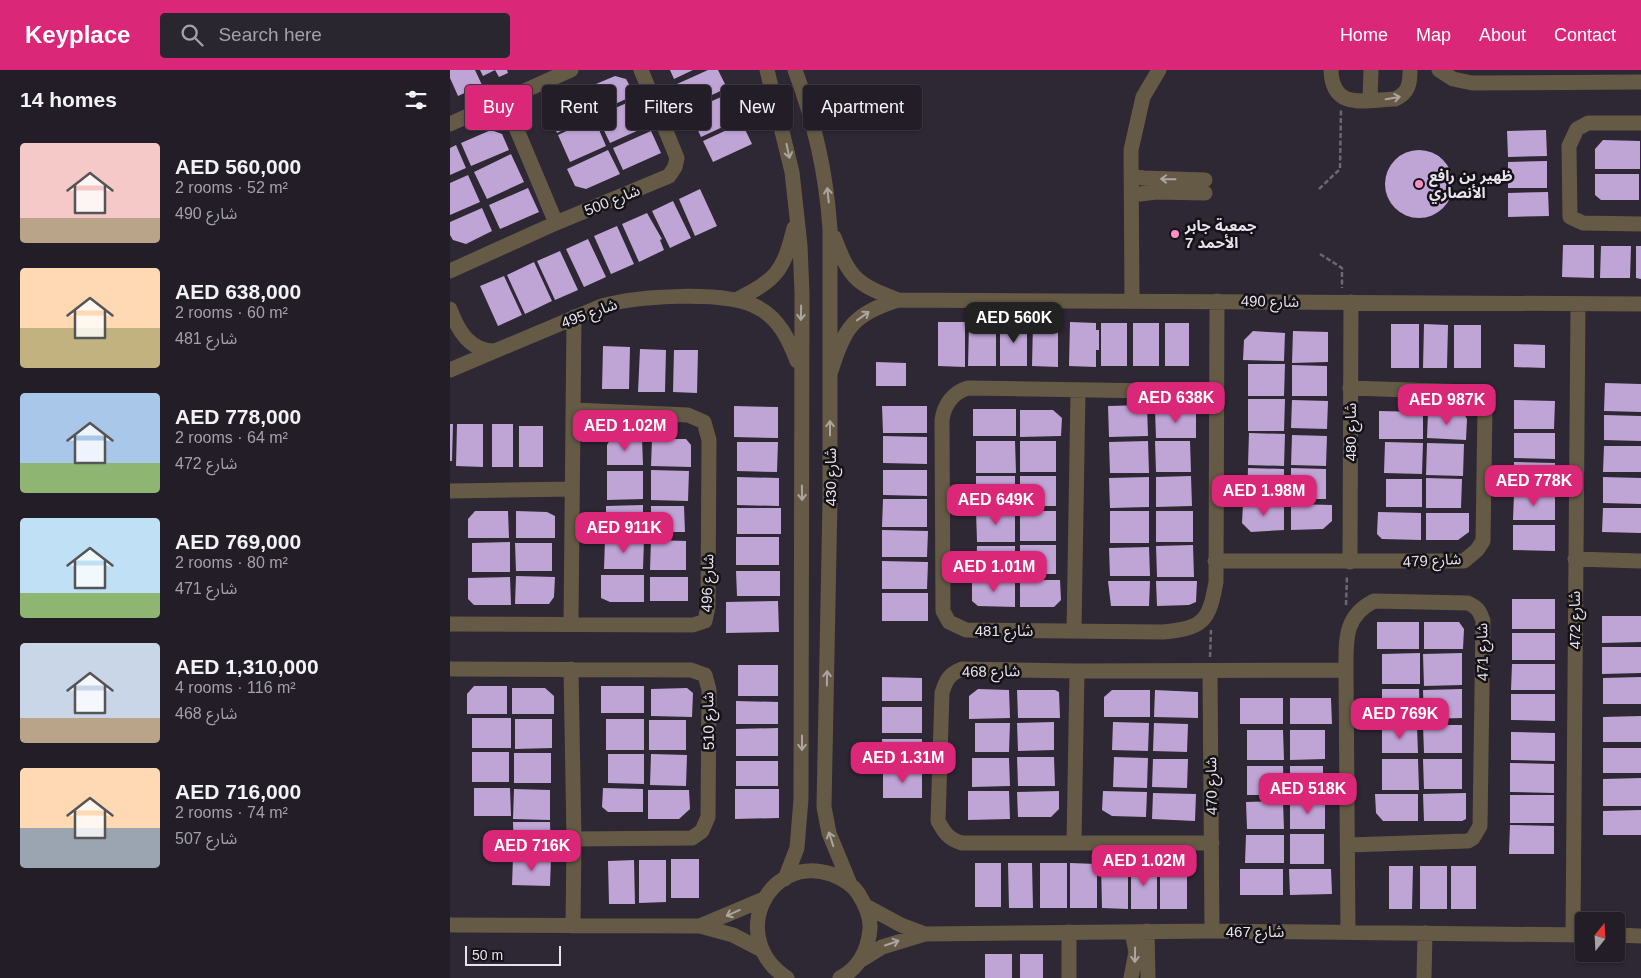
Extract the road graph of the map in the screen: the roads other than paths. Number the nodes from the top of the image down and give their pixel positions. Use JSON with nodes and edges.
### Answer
{"nodes":[{"id":1,"x":570,"y":70,"type":"edge"},
{"id":2,"x":641,"y":70,"type":"edge"},
{"id":3,"x":767,"y":70,"type":"edge"},
{"id":4,"x":795,"y":70,"type":"edge"},
{"id":5,"x":1159,"y":70,"type":"edge"},
{"id":6,"x":1331,"y":70,"type":"edge"},
{"id":7,"x":1371,"y":70,"type":"edge"},
{"id":8,"x":1410,"y":70,"type":"edge"},
{"id":9,"x":1439,"y":70,"type":"edge"},
{"id":10,"x":1568,"y":76,"type":"edge"},
{"id":11,"x":1641,"y":82,"type":"edge"},
{"id":12,"x":532,"y":87,"type":"edge"},
{"id":13,"x":1370,"y":100,"type":"junction"},
{"id":14,"x":465,"y":117,"type":"edge"},
{"id":15,"x":1641,"y":123,"type":"edge"},
{"id":16,"x":450,"y":124,"type":"edge"},
{"id":17,"x":517,"y":130,"type":"edge"},
{"id":18,"x":1131,"y":176,"type":"junction"},
{"id":19,"x":1132,"y":195,"type":"junction"},
{"id":20,"x":797,"y":216,"type":"junction"},
{"id":21,"x":556,"y":223,"type":"junction"},
{"id":22,"x":1641,"y":224,"type":"edge"},
{"id":23,"x":830,"y":229,"type":"junction"},
{"id":24,"x":450,"y":272,"type":"edge"},
{"id":25,"x":736,"y":300,"type":"junction"},
{"id":26,"x":898,"y":300,"type":"junction"},
{"id":27,"x":1132,"y":300,"type":"junction"},
{"id":28,"x":1217,"y":301,"type":"junction"},
{"id":29,"x":1347,"y":302,"type":"junction"},
{"id":30,"x":1578,"y":304,"type":"junction"},
{"id":31,"x":1641,"y":304,"type":"edge"},
{"id":32,"x":450,"y":309,"type":"edge"},
{"id":33,"x":574,"y":317,"type":"junction"},
{"id":34,"x":495,"y":351,"type":"junction"},
{"id":35,"x":800,"y":369,"type":"junction"},
{"id":36,"x":450,"y":370,"type":"edge"},
{"id":37,"x":831,"y":371,"type":"junction"},
{"id":38,"x":1350,"y":388,"type":"junction"},
{"id":39,"x":1078,"y":391,"type":"junction"},
{"id":40,"x":1216,"y":392,"type":"junction"},
{"id":41,"x":574,"y":410,"type":"junction"},
{"id":42,"x":572,"y":489,"type":"junction"},
{"id":43,"x":450,"y":491,"type":"edge"},
{"id":44,"x":1575,"y":559,"type":"junction"},
{"id":45,"x":1215,"y":561,"type":"junction"},
{"id":46,"x":1641,"y":561,"type":"edge"},
{"id":47,"x":1350,"y":562,"type":"junction"},
{"id":48,"x":571,"y":622,"type":"junction"},
{"id":49,"x":450,"y":624,"type":"edge"},
{"id":50,"x":1074,"y":630,"type":"junction"},
{"id":51,"x":450,"y":669,"type":"edge"},
{"id":52,"x":571,"y":669,"type":"junction"},
{"id":53,"x":1346,"y":670,"type":"junction"},
{"id":54,"x":1077,"y":671,"type":"junction"},
{"id":55,"x":1210,"y":671,"type":"junction"},
{"id":56,"x":574,"y":839,"type":"junction"},
{"id":57,"x":1074,"y":843,"type":"junction"},
{"id":58,"x":1212,"y":843,"type":"junction"},
{"id":59,"x":1348,"y":845,"type":"junction"},
{"id":60,"x":785,"y":879,"type":"junction"},
{"id":61,"x":850,"y":884,"type":"junction"},
{"id":62,"x":764,"y":899,"type":"junction"},
{"id":63,"x":866,"y":906,"type":"junction"},
{"id":64,"x":1579,"y":912,"type":"edge"},
{"id":65,"x":450,"y":925,"type":"edge"},
{"id":66,"x":573,"y":926,"type":"junction"},
{"id":67,"x":700,"y":926,"type":"junction"},
{"id":68,"x":1212,"y":930,"type":"junction"},
{"id":69,"x":1069,"y":932,"type":"junction"},
{"id":70,"x":1139,"y":932,"type":"junction"},
{"id":71,"x":1348,"y":932,"type":"junction"},
{"id":72,"x":1425,"y":933,"type":"junction"},
{"id":73,"x":926,"y":934,"type":"junction"},
{"id":74,"x":1575,"y":935,"type":"edge"},
{"id":75,"x":1625,"y":935,"type":"edge"},
{"id":76,"x":1641,"y":936,"type":"edge"},
{"id":77,"x":760,"y":949,"type":"junction"},
{"id":78,"x":861,"y":960,"type":"junction"},
{"id":79,"x":781,"y":976,"type":"edge"},
{"id":80,"x":843,"y":977,"type":"edge"},
{"id":81,"x":1068,"y":978,"type":"edge"},
{"id":82,"x":1131,"y":978,"type":"edge"},
{"id":83,"x":1148,"y":978,"type":"edge"},
{"id":84,"x":1424,"y":978,"type":"edge"}],
"edges":[{"from":1,"to":12,"type":"street"},
{"from":2,"to":21,"type":"street","name":"شارع 500"},
{"from":3,"to":20,"type":"street","name":"شارع 430","one_way":true},
{"from":23,"to":4,"type":"street","name":"شارع 430","one_way":true},
{"from":5,"to":18,"type":"street"},
{"from":6,"to":13,"type":"street"},
{"from":7,"to":13,"type":"street"},
{"from":13,"to":8,"type":"street","one_way":true},
{"from":9,"to":10,"type":"street"},
{"from":10,"to":11,"type":"street"},
{"from":14,"to":16,"type":"street"},
{"from":15,"to":22,"type":"street"},
{"from":17,"to":21,"type":"street"},
{"from":18,"to":19,"type":"street"},
{"from":19,"to":18,"type":"street","one_way":true},
{"from":19,"to":27,"type":"street"},
{"from":20,"to":25,"type":"street"},
{"from":20,"to":35,"type":"street","name":"شارع 430","one_way":true},
{"from":21,"to":24,"type":"street","name":"شارع 500"},
{"from":23,"to":26,"type":"street","name":"شارع 490"},
{"from":23,"to":37,"type":"street","name":"شارع 430"},
{"from":25,"to":33,"type":"street","name":"شارع 495"},
{"from":25,"to":35,"type":"street","name":"شارع 495"},
{"from":26,"to":27,"type":"street","name":"شارع 490"},
{"from":37,"to":26,"type":"street","name":"شارع 490","one_way":true},
{"from":27,"to":28,"type":"street","name":"شارع 490"},
{"from":28,"to":29,"type":"street","name":"شارع 490"},
{"from":28,"to":40,"type":"street"},
{"from":29,"to":30,"type":"street","name":"شارع 490"},
{"from":29,"to":38,"type":"street","name":"شارع 480"},
{"from":30,"to":31,"type":"street","name":"شارع 490"},
{"from":30,"to":44,"type":"street","name":"شارع 472"},
{"from":32,"to":34,"type":"street"},
{"from":33,"to":34,"type":"street","name":"شارع 495"},
{"from":33,"to":41,"type":"street"},
{"from":34,"to":36,"type":"street","name":"شارع 495"},
{"from":35,"to":60,"type":"street","name":"شارع 430","one_way":true},
{"from":61,"to":37,"type":"street","name":"شارع 430","one_way":true},
{"from":38,"to":47,"type":"street","name":"شارع 480"},
{"from":38,"to":47,"type":"street","name":"شارع 479"},
{"from":39,"to":40,"type":"street","name":"شارع 481"},
{"from":39,"to":50,"type":"street"},
{"from":39,"to":50,"type":"street","name":"شارع 481"},
{"from":40,"to":45,"type":"street"},
{"from":41,"to":42,"type":"street"},
{"from":41,"to":48,"type":"street","name":"شارع 496"},
{"from":42,"to":43,"type":"street"},
{"from":42,"to":48,"type":"street"},
{"from":44,"to":46,"type":"street"},
{"from":44,"to":64,"type":"street","name":"شارع 472"},
{"from":45,"to":47,"type":"street","name":"شارع 479"},
{"from":45,"to":50,"type":"street","name":"شارع 481"},
{"from":48,"to":49,"type":"street","name":"شارع 496"},
{"from":51,"to":52,"type":"street","name":"شارع 510"},
{"from":52,"to":56,"type":"street"},
{"from":52,"to":56,"type":"street","name":"شارع 510"},
{"from":53,"to":55,"type":"street","name":"شارع 468"},
{"from":53,"to":59,"type":"street","name":"شارع 471"},
{"from":53,"to":59,"type":"street","name":"شارع 471"},
{"from":54,"to":55,"type":"street","name":"شارع 468"},
{"from":54,"to":57,"type":"street"},
{"from":54,"to":57,"type":"street","name":"شارع 468"},
{"from":55,"to":58,"type":"street","name":"شارع 470"},
{"from":56,"to":66,"type":"street"},
{"from":57,"to":58,"type":"street","name":"شارع 468"},
{"from":58,"to":68,"type":"street","name":"شارع 470"},
{"from":59,"to":71,"type":"street","name":"شارع 471"},
{"from":60,"to":61,"type":"street"},
{"from":60,"to":62,"type":"street"},
{"from":61,"to":63,"type":"street","name":"شارع 430"},
{"from":62,"to":67,"type":"street","one_way":true},
{"from":62,"to":77,"type":"street"},
{"from":63,"to":73,"type":"street","name":"شارع 467"},
{"from":63,"to":78,"type":"street"},
{"from":65,"to":66,"type":"street"},
{"from":66,"to":67,"type":"street"},
{"from":67,"to":77,"type":"street"},
{"from":68,"to":70,"type":"street","name":"شارع 467"},
{"from":68,"to":71,"type":"street","name":"شارع 467"},
{"from":69,"to":70,"type":"street","name":"شارع 467"},
{"from":69,"to":73,"type":"street","name":"شارع 467"},
{"from":69,"to":81,"type":"street"},
{"from":70,"to":82,"type":"street","one_way":true},
{"from":70,"to":83,"type":"street"},
{"from":71,"to":72,"type":"street","name":"شارع 467"},
{"from":72,"to":74,"type":"street","name":"شارع 467"},
{"from":72,"to":84,"type":"street"},
{"from":78,"to":73,"type":"street","name":"شارع 467","one_way":true},
{"from":75,"to":76,"type":"street"},
{"from":77,"to":79,"type":"street"},
{"from":78,"to":80,"type":"street"}]}
